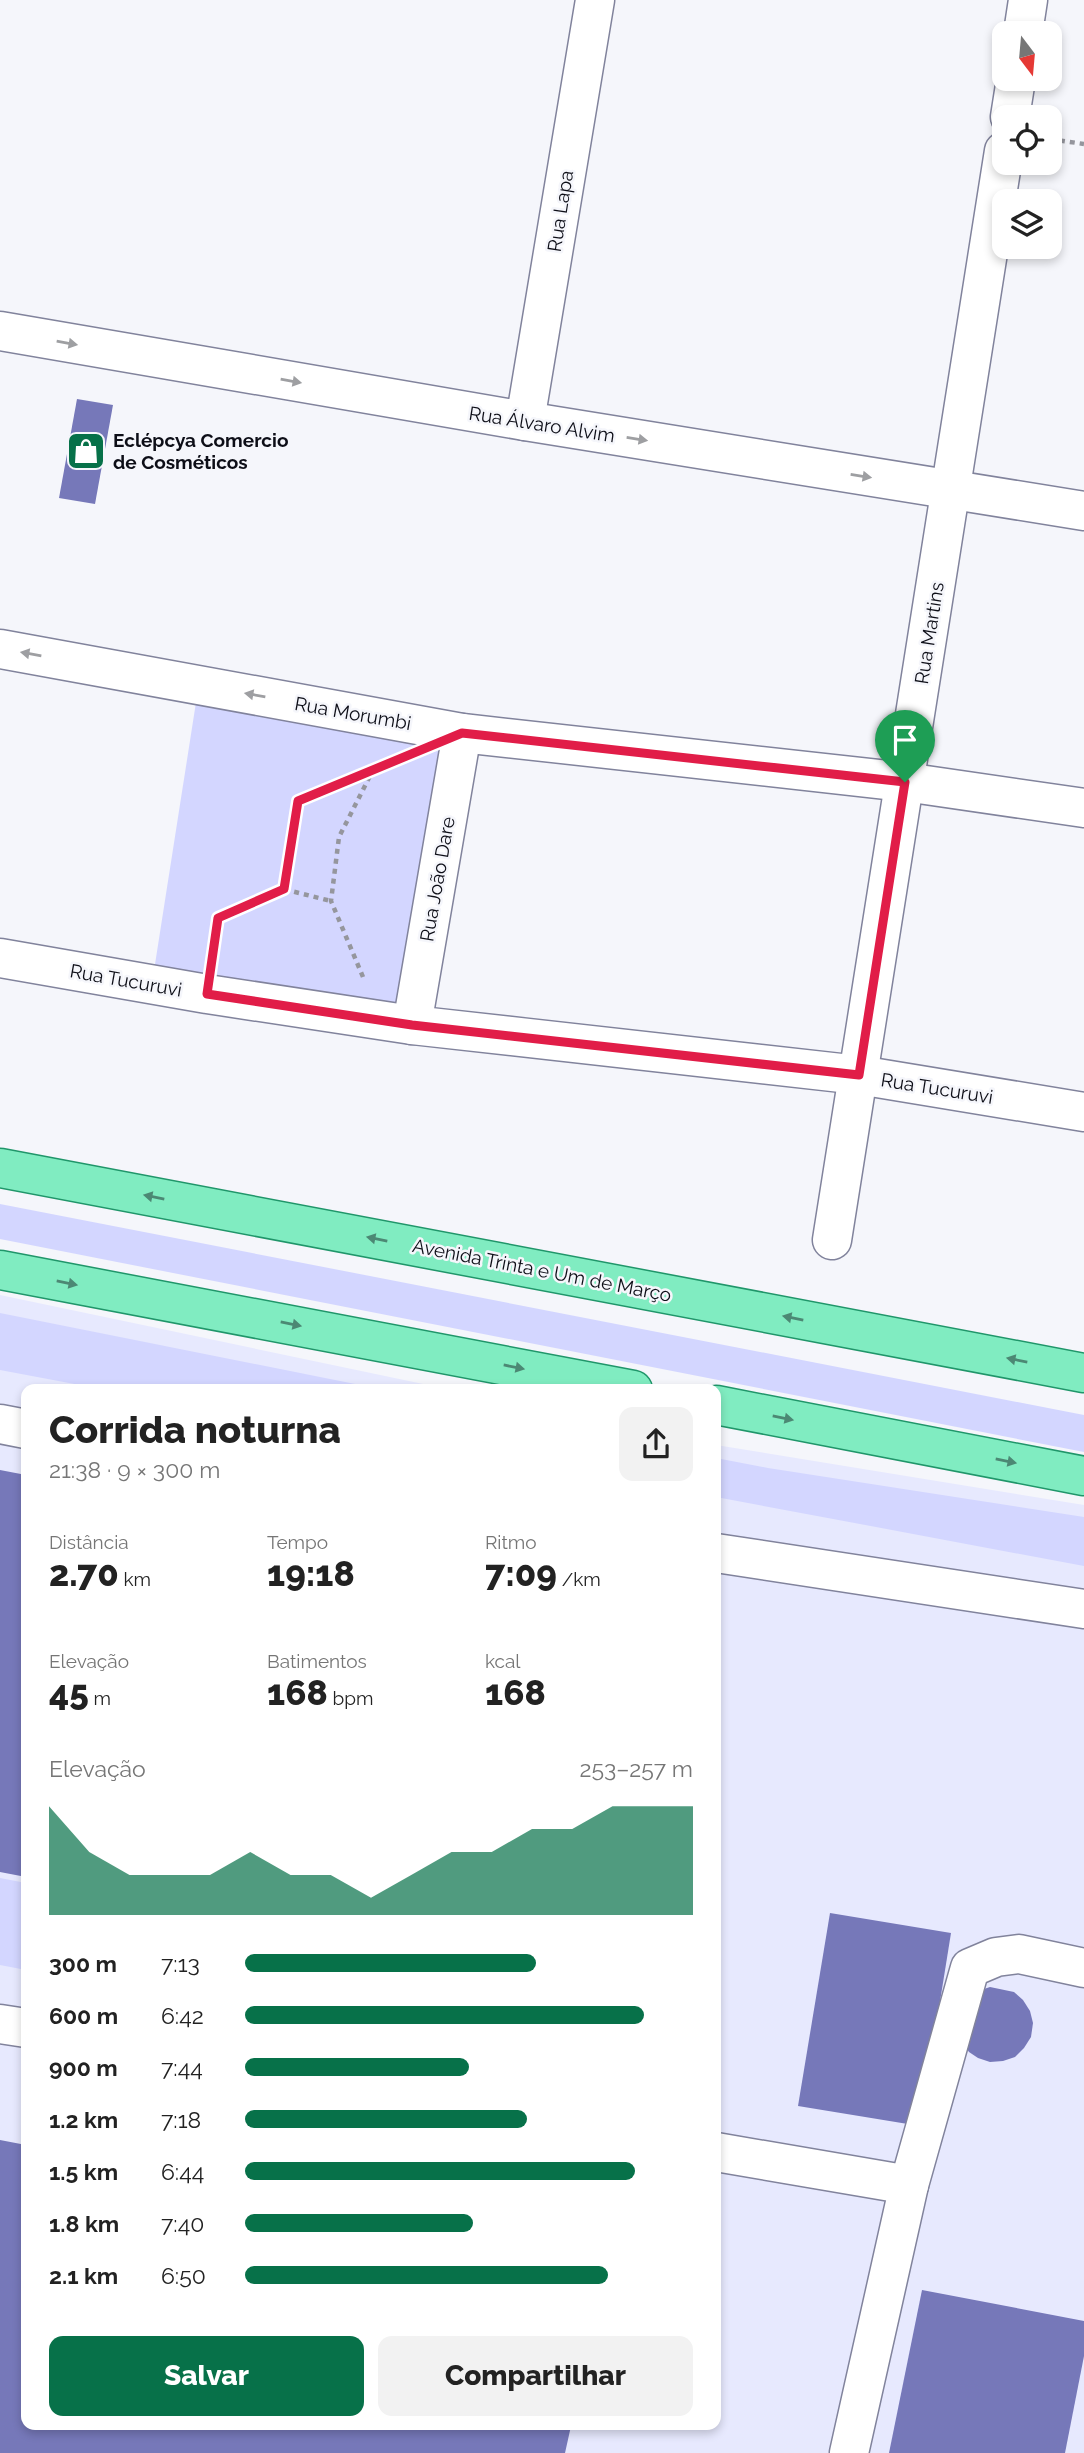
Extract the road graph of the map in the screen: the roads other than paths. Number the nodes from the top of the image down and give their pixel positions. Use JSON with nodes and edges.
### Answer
{"nodes":[{"id":1,"x":595,"y":0,"type":"edge"},
{"id":2,"x":1028,"y":0,"type":"edge"},
{"id":3,"x":1025,"y":21,"type":"edge"},
{"id":4,"x":1000,"y":175,"type":"edge"},
{"id":5,"x":0,"y":331,"type":"edge"},
{"id":6,"x":525,"y":421,"type":"junction"},
{"id":7,"x":952,"y":490,"type":"junction"},
{"id":8,"x":1084,"y":510,"type":"edge"},
{"id":9,"x":0,"y":649,"type":"edge"},
{"id":10,"x":462,"y":733,"type":"junction"},
{"id":11,"x":905,"y":782,"type":"junction"},
{"id":12,"x":1084,"y":808,"type":"edge"},
{"id":13,"x":0,"y":958,"type":"edge"},
{"id":14,"x":397,"y":1023,"type":"junction"},
{"id":15,"x":859,"y":1075,"type":"junction"},
{"id":16,"x":1084,"y":1112,"type":"edge"},
{"id":17,"x":0,"y":1168,"type":"edge"},
{"id":18,"x":832,"y":1240,"type":"dead end"},
{"id":19,"x":0,"y":1270,"type":"edge"},
{"id":20,"x":1084,"y":1373,"type":"edge"},
{"id":21,"x":601,"y":1384,"type":"edge"},
{"id":22,"x":721,"y":1406,"type":"edge"},
{"id":23,"x":0,"y":1423,"type":"edge"},
{"id":24,"x":21,"y":1428,"type":"edge"},
{"id":25,"x":1084,"y":1476,"type":"edge"},
{"id":26,"x":721,"y":1554,"type":"edge"},
{"id":27,"x":1084,"y":1609,"type":"edge"},
{"id":28,"x":1084,"y":1968,"type":"edge"},
{"id":29,"x":0,"y":2024,"type":"edge"},
{"id":30,"x":21,"y":2027,"type":"edge"},
{"id":31,"x":721,"y":2153,"type":"edge"},
{"id":32,"x":909,"y":2185,"type":"junction"},
{"id":33,"x":849,"y":2453,"type":"edge"}],
"edges":[{"from":1,"to":6,"type":"street","name":"Rua Lapa"},
{"from":2,"to":3,"type":"street"},
{"from":4,"to":7,"type":"street","name":"Rua Martins"},
{"from":5,"to":6,"type":"street","name":"Rua Álvaro Alvim","one_way":true},
{"from":6,"to":7,"type":"street","name":"Rua Álvaro Alvim","one_way":true},
{"from":7,"to":8,"type":"street","name":"Rua Álvaro Alvim"},
{"from":7,"to":11,"type":"street","name":"Rua Martins"},
{"from":10,"to":9,"type":"street","name":"Rua Morumbi","one_way":true},
{"from":10,"to":11,"type":"street","name":"Rua Morumbi"},
{"from":10,"to":14,"type":"street","name":"Rua João Dare"},
{"from":11,"to":12,"type":"street","name":"Rua Morumbi"},
{"from":11,"to":15,"type":"street","name":"Rua Martins"},
{"from":13,"to":14,"type":"street","name":"Rua Tucuruvi"},
{"from":14,"to":15,"type":"street","name":"Rua Tucuruvi"},
{"from":15,"to":16,"type":"street","name":"Rua Tucuruvi"},
{"from":15,"to":18,"type":"street","name":"Rua Martins"},
{"from":20,"to":17,"type":"main road","name":"Avenida Trinta e Um de Março","one_way":true},
{"from":19,"to":21,"type":"main road","one_way":true},
{"from":22,"to":25,"type":"main road","one_way":true},
{"from":23,"to":24,"type":"street"},
{"from":26,"to":27,"type":"street"},
{"from":28,"to":32,"type":"street"},
{"from":29,"to":30,"type":"street"},
{"from":31,"to":32,"type":"street"},
{"from":32,"to":33,"type":"street"}]}
